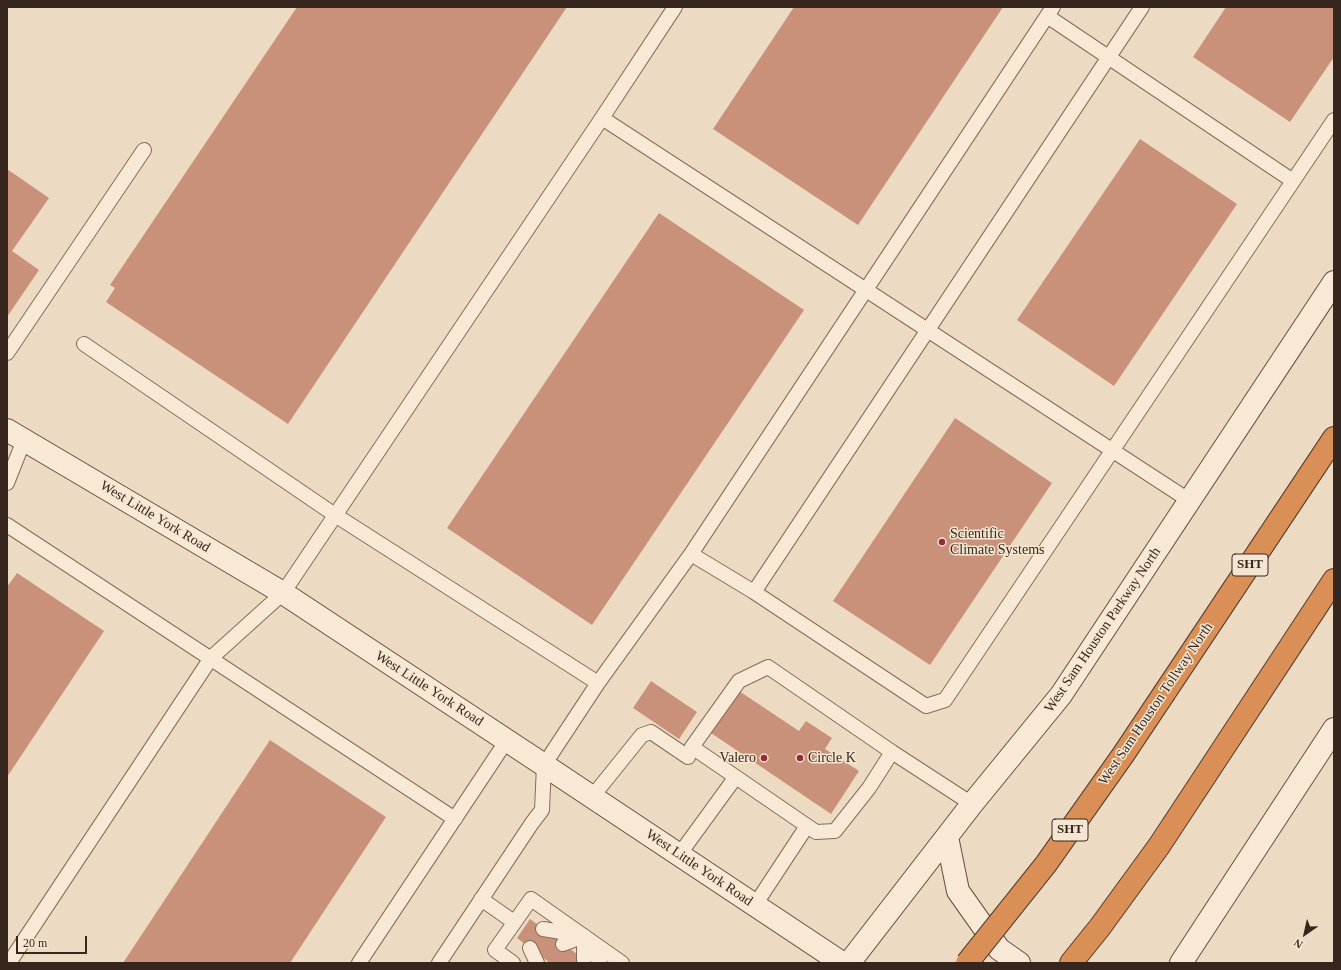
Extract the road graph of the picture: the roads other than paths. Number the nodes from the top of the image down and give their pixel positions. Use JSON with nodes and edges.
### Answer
{"nodes":[{"id":1,"x":675,"y":7,"type":"edge"},
{"id":2,"x":1142,"y":7,"type":"edge"},
{"id":3,"x":1050,"y":12,"type":"edge"},
{"id":4,"x":1109,"y":58,"type":"junction"},
{"id":5,"x":602,"y":118,"type":"junction"},
{"id":6,"x":1334,"y":120,"type":"edge"},
{"id":7,"x":144,"y":150,"type":"dead end"},
{"id":8,"x":1293,"y":181,"type":"junction"},
{"id":9,"x":1334,"y":282,"type":"edge"},
{"id":10,"x":866,"y":290,"type":"junction"},
{"id":11,"x":928,"y":330,"type":"junction"},
{"id":12,"x":84,"y":344,"type":"dead end"},
{"id":13,"x":7,"y":353,"type":"edge"},
{"id":14,"x":16,"y":435,"type":"edge"},
{"id":15,"x":1334,"y":438,"type":"edge"},
{"id":16,"x":1112,"y":451,"type":"junction"},
{"id":17,"x":7,"y":483,"type":"edge"},
{"id":18,"x":1190,"y":501,"type":"junction"},
{"id":19,"x":335,"y":515,"type":"junction"},
{"id":20,"x":7,"y":525,"type":"edge"},
{"id":21,"x":692,"y":554,"type":"junction"},
{"id":22,"x":1334,"y":580,"type":"edge"},
{"id":23,"x":754,"y":592,"type":"junction"},
{"id":24,"x":283,"y":593,"type":"junction"},
{"id":25,"x":210,"y":658,"type":"junction"},
{"id":26,"x":598,"y":683,"type":"junction"},
{"id":27,"x":1334,"y":729,"type":"edge"},
{"id":28,"x":507,"y":740,"type":"junction"},
{"id":29,"x":692,"y":747,"type":"junction"},
{"id":30,"x":892,"y":752,"type":"junction"},
{"id":31,"x":544,"y":765,"type":"junction"},
{"id":32,"x":735,"y":778,"type":"junction"},
{"id":33,"x":592,"y":797,"type":"junction"},
{"id":34,"x":972,"y":804,"type":"junction"},
{"id":35,"x":454,"y":819,"type":"junction"},
{"id":36,"x":807,"y":826,"type":"junction"},
{"id":37,"x":947,"y":837,"type":"junction"},
{"id":38,"x":679,"y":855,"type":"junction"},
{"id":39,"x":481,"y":899,"type":"junction"},
{"id":40,"x":755,"y":905,"type":"junction"},
{"id":41,"x":514,"y":922,"type":"junction"},
{"id":42,"x":543,"y":929,"type":"dead end"},
{"id":43,"x":584,"y":936,"type":"junction"},
{"id":44,"x":563,"y":944,"type":"dead end"},
{"id":45,"x":530,"y":948,"type":"dead end"},
{"id":46,"x":584,"y":960,"type":"dead end"},
{"id":47,"x":1181,"y":960,"type":"edge"},
{"id":48,"x":9,"y":963,"type":"edge"},
{"id":49,"x":359,"y":963,"type":"edge"},
{"id":50,"x":439,"y":963,"type":"edge"},
{"id":51,"x":513,"y":963,"type":"edge"},
{"id":52,"x":537,"y":963,"type":"edge"},
{"id":53,"x":600,"y":963,"type":"edge"},
{"id":54,"x":622,"y":963,"type":"edge"},
{"id":55,"x":842,"y":963,"type":"edge"},
{"id":56,"x":849,"y":963,"type":"edge"},
{"id":57,"x":967,"y":963,"type":"edge"},
{"id":58,"x":1019,"y":963,"type":"edge"},
{"id":59,"x":1071,"y":963,"type":"edge"}],
"edges":[{"from":1,"to":5,"type":"lane"},
{"from":2,"to":4,"type":"lane"},
{"from":3,"to":4,"type":"lane"},
{"from":3,"to":10,"type":"lane"},
{"from":4,"to":8,"type":"lane"},
{"from":4,"to":11,"type":"lane"},
{"from":5,"to":10,"type":"lane"},
{"from":5,"to":19,"type":"lane"},
{"from":6,"to":8,"type":"lane"},
{"from":7,"to":13,"type":"lane"},
{"from":8,"to":16,"type":"lane"},
{"from":9,"to":18,"type":"main road","name":"West Sam Houston Parkway North"},
{"from":10,"to":11,"type":"lane"},
{"from":10,"to":21,"type":"lane"},
{"from":11,"to":16,"type":"lane"},
{"from":11,"to":23,"type":"lane"},
{"from":12,"to":19,"type":"lane"},
{"from":14,"to":17,"type":"lane"},
{"from":14,"to":24,"type":"main road","name":"West Little York Road"},
{"from":15,"to":57,"type":"highway","name":"West Sam Houston Tollway North","number":"SHT","bridge":true},
{"from":16,"to":18,"type":"lane"},
{"from":16,"to":23,"type":"lane"},
{"from":18,"to":34,"type":"main road","name":"West Sam Houston Parkway North"},
{"from":19,"to":24,"type":"lane"},
{"from":19,"to":26,"type":"lane"},
{"from":20,"to":25,"type":"lane"},
{"from":21,"to":23,"type":"lane"},
{"from":21,"to":26,"type":"lane"},
{"from":22,"to":59,"type":"highway"},
{"from":24,"to":25,"type":"lane"},
{"from":24,"to":28,"type":"main road","name":"West Little York Road"},
{"from":25,"to":35,"type":"lane"},
{"from":25,"to":48,"type":"lane"},
{"from":26,"to":31,"type":"lane"},
{"from":27,"to":47,"type":"main road"},
{"from":28,"to":31,"type":"main road","name":"West Little York Road"},
{"from":28,"to":35,"type":"lane"},
{"from":29,"to":30,"type":"lane"},
{"from":29,"to":32,"type":"lane"},
{"from":29,"to":33,"type":"lane"},
{"from":30,"to":34,"type":"lane"},
{"from":30,"to":36,"type":"lane"},
{"from":31,"to":33,"type":"main road","name":"West Little York Road"},
{"from":31,"to":39,"type":"lane"},
{"from":32,"to":36,"type":"lane"},
{"from":32,"to":38,"type":"lane"},
{"from":33,"to":38,"type":"main road","name":"West Little York Road"},
{"from":34,"to":37,"type":"main road","name":"West Sam Houston Parkway North"},
{"from":35,"to":49,"type":"lane"},
{"from":36,"to":40,"type":"lane"},
{"from":37,"to":56,"type":"main road","name":"West Sam Houston Parkway North"},
{"from":37,"to":58,"type":"main road"},
{"from":38,"to":40,"type":"main road","name":"West Little York Road"},
{"from":39,"to":41,"type":"lane"},
{"from":39,"to":50,"type":"lane"},
{"from":40,"to":55,"type":"main road","name":"West Little York Road"},
{"from":41,"to":43,"type":"lane"},
{"from":41,"to":51,"type":"lane"},
{"from":42,"to":43,"type":"lane"},
{"from":43,"to":44,"type":"lane"},
{"from":43,"to":46,"type":"lane"},
{"from":43,"to":53,"type":"lane"},
{"from":43,"to":54,"type":"lane"},
{"from":45,"to":52,"type":"lane"}]}
